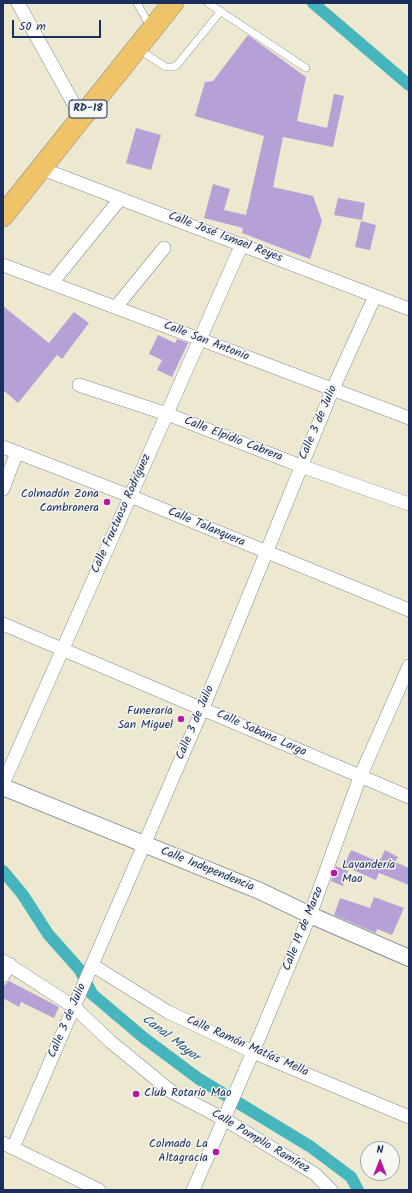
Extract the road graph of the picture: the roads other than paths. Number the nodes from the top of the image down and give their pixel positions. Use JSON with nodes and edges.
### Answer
{"nodes":[{"id":1,"x":18,"y":3,"type":"edge"},
{"id":2,"x":137,"y":3,"type":"edge"},
{"id":3,"x":173,"y":3,"type":"edge"},
{"id":4,"x":208,"y":3,"type":"edge"},
{"id":5,"x":220,"y":11,"type":"junction"},
{"id":6,"x":152,"y":30,"type":"junction"},
{"id":7,"x":137,"y":48,"type":"junction"},
{"id":8,"x":306,"y":68,"type":"dead end"},
{"id":9,"x":81,"y":117,"type":"junction"},
{"id":10,"x":40,"y":168,"type":"junction"},
{"id":11,"x":120,"y":199,"type":"junction"},
{"id":12,"x":3,"y":216,"type":"edge"},
{"id":13,"x":242,"y":244,"type":"junction"},
{"id":14,"x":164,"y":248,"type":"dead end"},
{"id":15,"x":3,"y":264,"type":"edge"},
{"id":16,"x":52,"y":283,"type":"junction"},
{"id":17,"x":375,"y":296,"type":"junction"},
{"id":18,"x":116,"y":307,"type":"junction"},
{"id":19,"x":409,"y":309,"type":"edge"},
{"id":20,"x":201,"y":339,"type":"junction"},
{"id":21,"x":79,"y":385,"type":"dead end"},
{"id":22,"x":332,"y":391,"type":"junction"},
{"id":23,"x":167,"y":414,"type":"junction"},
{"id":24,"x":409,"y":418,"type":"edge"},
{"id":25,"x":3,"y":447,"type":"edge"},
{"id":26,"x":17,"y":452,"type":"junction"},
{"id":27,"x":301,"y":466,"type":"junction"},
{"id":28,"x":3,"y":489,"type":"edge"},
{"id":29,"x":130,"y":496,"type":"junction"},
{"id":30,"x":409,"y":504,"type":"edge"},
{"id":31,"x":266,"y":552,"type":"junction"},
{"id":32,"x":409,"y":610,"type":"edge"},
{"id":33,"x":3,"y":624,"type":"edge"},
{"id":34,"x":62,"y":649,"type":"junction"},
{"id":35,"x":409,"y":666,"type":"edge"},
{"id":36,"x":203,"y":708,"type":"junction"},
{"id":37,"x":360,"y":777,"type":"junction"},
{"id":38,"x":3,"y":784,"type":"edge"},
{"id":39,"x":3,"y":787,"type":"edge"},
{"id":40,"x":409,"y":797,"type":"edge"},
{"id":41,"x":143,"y":844,"type":"junction"},
{"id":42,"x":310,"y":915,"type":"junction"},
{"id":43,"x":409,"y":958,"type":"edge"},
{"id":44,"x":6,"y":963,"type":"edge"},
{"id":45,"x":91,"y":967,"type":"junction"},
{"id":46,"x":3,"y":976,"type":"edge"},
{"id":47,"x":74,"y":1007,"type":"junction"},
{"id":48,"x":254,"y":1052,"type":"junction"},
{"id":49,"x":409,"y":1117,"type":"edge"},
{"id":50,"x":224,"y":1119,"type":"junction"},
{"id":51,"x":8,"y":1146,"type":"edge"},
{"id":52,"x":94,"y":1189,"type":"edge"},
{"id":53,"x":193,"y":1190,"type":"edge"},
{"id":54,"x":332,"y":1190,"type":"edge"}],
"edges":[{"from":1,"to":9,"type":"street"},
{"from":2,"to":6,"type":"lane"},
{"from":3,"to":6,"type":"main road","number":"RD-18"},
{"from":4,"to":5,"type":"lane"},
{"from":5,"to":7,"type":"lane"},
{"from":5,"to":8,"type":"lane"},
{"from":6,"to":7,"type":"main road","number":"RD-18"},
{"from":7,"to":9,"type":"main road","number":"RD-18"},
{"from":9,"to":10,"type":"main road","number":"RD-18"},
{"from":10,"to":11,"type":"street","name":"Calle José Ismael Reyes"},
{"from":10,"to":12,"type":"main road","number":"RD-18"},
{"from":11,"to":13,"type":"street","name":"Calle José Ismael Reyes"},
{"from":11,"to":16,"type":"street"},
{"from":13,"to":17,"type":"street","name":"Calle José Ismael Reyes"},
{"from":13,"to":20,"type":"street","name":"Calle Fructuoso Rodríguez"},
{"from":14,"to":18,"type":"street"},
{"from":15,"to":16,"type":"street","name":"Calle San Antonio"},
{"from":16,"to":18,"type":"street","name":"Calle San Antonio"},
{"from":17,"to":19,"type":"street","name":"Calle José Ismael Reyes"},
{"from":17,"to":22,"type":"street","name":"Calle 3 de Julio"},
{"from":18,"to":20,"type":"street","name":"Calle San Antonio"},
{"from":20,"to":22,"type":"street","name":"Calle San Antonio"},
{"from":20,"to":23,"type":"street","name":"Calle Fructuoso Rodríguez"},
{"from":21,"to":23,"type":"street","name":"Calle Elpidio Cabrera"},
{"from":22,"to":24,"type":"street","name":"Calle San Antonio"},
{"from":22,"to":27,"type":"street","name":"Calle 3 de Julio"},
{"from":23,"to":27,"type":"street","name":"Calle Elpidio Cabrera"},
{"from":23,"to":29,"type":"street","name":"Calle Fructuoso Rodríguez"},
{"from":25,"to":26,"type":"street","name":"Calle Talanquera"},
{"from":26,"to":28,"type":"street"},
{"from":26,"to":29,"type":"street","name":"Calle Talanquera"},
{"from":27,"to":30,"type":"street","name":"Calle Elpidio Cabrera"},
{"from":27,"to":31,"type":"street","name":"Calle 3 de Julio"},
{"from":29,"to":31,"type":"street","name":"Calle Talanquera"},
{"from":29,"to":34,"type":"street","name":"Calle Fructuoso Rodríguez"},
{"from":31,"to":32,"type":"street","name":"Calle Talanquera"},
{"from":31,"to":36,"type":"street","name":"Calle 3 de Julio"},
{"from":33,"to":34,"type":"street","name":"Calle Sabana Larga"},
{"from":34,"to":36,"type":"street","name":"Calle Sabana Larga"},
{"from":34,"to":38,"type":"street","name":"Calle Fructuoso Rodríguez"},
{"from":35,"to":37,"type":"street","name":"Calle 19 de Marzo"},
{"from":36,"to":37,"type":"street","name":"Calle Sabana Larga"},
{"from":36,"to":41,"type":"street","name":"Calle 3 de Julio"},
{"from":37,"to":40,"type":"street","name":"Calle Sabana Larga"},
{"from":37,"to":42,"type":"street","name":"Calle 19 de Marzo"},
{"from":39,"to":41,"type":"street","name":"Calle Independencia"},
{"from":41,"to":42,"type":"street","name":"Calle Independencia"},
{"from":41,"to":45,"type":"street","name":"Calle 3 de Julio"},
{"from":42,"to":43,"type":"street","name":"Calle Independencia"},
{"from":42,"to":48,"type":"street","name":"Calle 19 de Marzo"},
{"from":44,"to":46,"type":"street"},
{"from":44,"to":47,"type":"street","name":"Calle Pomplio Ramírez"},
{"from":45,"to":47,"type":"street","name":"Calle 3 de Julio"},
{"from":45,"to":48,"type":"street","name":"Calle Ramón Matías Mella"},
{"from":47,"to":50,"type":"street","name":"Calle Pomplio Ramírez"},
{"from":47,"to":51,"type":"street","name":"Calle 3 de Julio"},
{"from":48,"to":49,"type":"street","name":"Calle Ramón Matías Mella"},
{"from":48,"to":50,"type":"street","name":"Calle 19 de Marzo"},
{"from":50,"to":53,"type":"street","name":"Calle 19 de Marzo"},
{"from":50,"to":54,"type":"street","name":"Calle Pomplio Ramírez"},
{"from":51,"to":52,"type":"street"}]}
